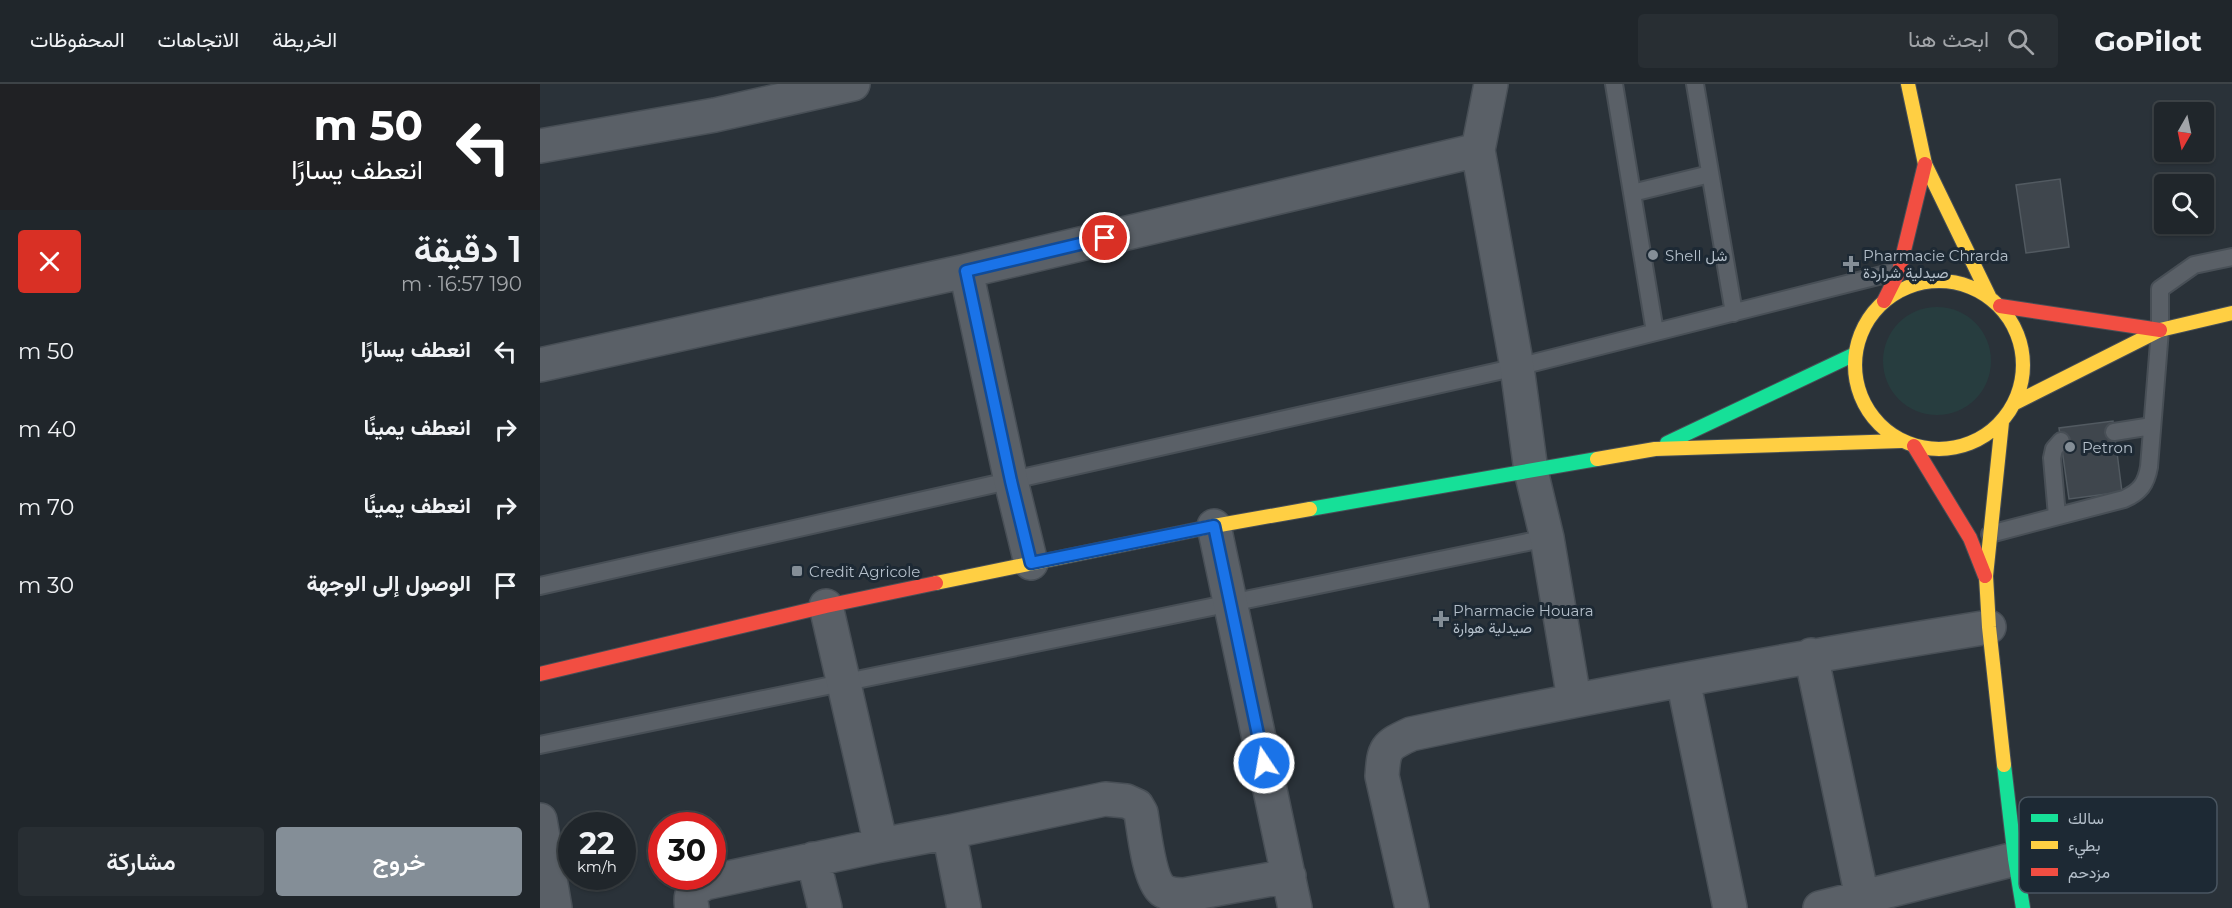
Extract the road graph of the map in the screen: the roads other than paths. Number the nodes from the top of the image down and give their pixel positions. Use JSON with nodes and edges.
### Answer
{"nodes":[{"id":1,"x":854,"y":84,"type":"edge"},
{"id":2,"x":1491,"y":84,"type":"edge"},
{"id":3,"x":1614,"y":84,"type":"edge"},
{"id":4,"x":1695,"y":84,"type":"edge"},
{"id":5,"x":1908,"y":84,"type":"edge"},
{"id":6,"x":540,"y":146,"type":"edge"},
{"id":7,"x":1478,"y":150,"type":"junction"},
{"id":8,"x":1925,"y":164,"type":"junction"},
{"id":9,"x":1710,"y":174,"type":"junction"},
{"id":10,"x":1632,"y":193,"type":"junction"},
{"id":11,"x":2232,"y":256,"type":"edge"},
{"id":12,"x":966,"y":271,"type":"junction"},
{"id":13,"x":1899,"y":271,"type":"junction"},
{"id":14,"x":1884,"y":301,"type":"junction"},
{"id":15,"x":1995,"y":302,"type":"junction"},
{"id":16,"x":1734,"y":313,"type":"junction"},
{"id":17,"x":2232,"y":313,"type":"edge"},
{"id":18,"x":2160,"y":330,"type":"junction"},
{"id":19,"x":1655,"y":332,"type":"junction"},
{"id":20,"x":1855,"y":354,"type":"junction"},
{"id":21,"x":540,"y":365,"type":"edge"},
{"id":22,"x":1517,"y":367,"type":"junction"},
{"id":23,"x":2015,"y":403,"type":"junction"},
{"id":24,"x":2002,"y":422,"type":"junction"},
{"id":25,"x":2152,"y":426,"type":"junction"},
{"id":26,"x":2114,"y":432,"type":"dead end"},
{"id":27,"x":2061,"y":441,"type":"dead end"},
{"id":28,"x":1908,"y":443,"type":"junction"},
{"id":29,"x":1655,"y":449,"type":"junction"},
{"id":30,"x":1531,"y":471,"type":"junction"},
{"id":31,"x":1011,"y":481,"type":"junction"},
{"id":32,"x":2057,"y":516,"type":"junction"},
{"id":33,"x":1214,"y":526,"type":"junction"},
{"id":34,"x":1990,"y":534,"type":"junction"},
{"id":35,"x":1547,"y":538,"type":"junction"},
{"id":36,"x":1031,"y":563,"type":"junction"},
{"id":37,"x":1986,"y":576,"type":"junction"},
{"id":38,"x":540,"y":586,"type":"edge"},
{"id":39,"x":1231,"y":604,"type":"junction"},
{"id":40,"x":826,"y":606,"type":"junction"},
{"id":41,"x":1989,"y":627,"type":"junction"},
{"id":42,"x":1811,"y":655,"type":"junction"},
{"id":43,"x":540,"y":674,"type":"edge"},
{"id":44,"x":1683,"y":680,"type":"junction"},
{"id":45,"x":844,"y":684,"type":"junction"},
{"id":46,"x":1574,"y":699,"type":"junction"},
{"id":47,"x":540,"y":745,"type":"edge"},
{"id":48,"x":540,"y":820,"type":"edge"},
{"id":49,"x":949,"y":832,"type":"junction"},
{"id":50,"x":881,"y":845,"type":"junction"},
{"id":51,"x":813,"y":859,"type":"junction"},
{"id":52,"x":2015,"y":859,"type":"junction"},
{"id":53,"x":1288,"y":876,"type":"junction"},
{"id":54,"x":2019,"y":884,"type":"edge"},
{"id":55,"x":2021,"y":893,"type":"edge"},
{"id":56,"x":1862,"y":897,"type":"junction"},
{"id":57,"x":555,"y":908,"type":"edge"},
{"id":58,"x":692,"y":908,"type":"edge"},
{"id":59,"x":825,"y":908,"type":"edge"},
{"id":60,"x":964,"y":908,"type":"edge"},
{"id":61,"x":1295,"y":908,"type":"edge"},
{"id":62,"x":1412,"y":908,"type":"edge"},
{"id":63,"x":1730,"y":908,"type":"edge"},
{"id":64,"x":1820,"y":908,"type":"edge"},
{"id":65,"x":2023,"y":908,"type":"edge"}],
"edges":[{"from":1,"to":6,"type":"street"},
{"from":2,"to":7,"type":"street"},
{"from":3,"to":10,"type":"lane"},
{"from":4,"to":9,"type":"lane"},
{"from":5,"to":8,"type":"main road"},
{"from":7,"to":12,"type":"street"},
{"from":7,"to":22,"type":"street"},
{"from":8,"to":13,"type":"main road"},
{"from":8,"to":15,"type":"main road"},
{"from":9,"to":10,"type":"lane"},
{"from":9,"to":16,"type":"lane"},
{"from":10,"to":19,"type":"lane"},
{"from":11,"to":18,"type":"lane"},
{"from":12,"to":21,"type":"street"},
{"from":12,"to":31,"type":"street"},
{"from":13,"to":14,"type":"main road"},
{"from":13,"to":16,"type":"lane"},
{"from":14,"to":15,"type":"main road"},
{"from":14,"to":20,"type":"main road"},
{"from":15,"to":18,"type":"main road"},
{"from":15,"to":23,"type":"main road"},
{"from":16,"to":19,"type":"lane"},
{"from":17,"to":18,"type":"main road"},
{"from":18,"to":23,"type":"main road"},
{"from":18,"to":25,"type":"lane"},
{"from":19,"to":22,"type":"lane"},
{"from":20,"to":28,"type":"main road"},
{"from":20,"to":29,"type":"main road"},
{"from":22,"to":30,"type":"street"},
{"from":22,"to":31,"type":"lane"},
{"from":23,"to":24,"type":"main road"},
{"from":24,"to":28,"type":"main road"},
{"from":24,"to":34,"type":"main road"},
{"from":25,"to":26,"type":"lane"},
{"from":25,"to":32,"type":"lane"},
{"from":27,"to":32,"type":"lane"},
{"from":28,"to":29,"type":"main road"},
{"from":28,"to":37,"type":"main road"},
{"from":29,"to":30,"type":"main road"},
{"from":30,"to":33,"type":"main road"},
{"from":30,"to":35,"type":"street"},
{"from":31,"to":36,"type":"street"},
{"from":31,"to":38,"type":"lane"},
{"from":32,"to":34,"type":"lane"},
{"from":33,"to":36,"type":"main road"},
{"from":33,"to":39,"type":"street"},
{"from":34,"to":37,"type":"main road"},
{"from":35,"to":39,"type":"lane"},
{"from":35,"to":46,"type":"street"},
{"from":36,"to":40,"type":"main road"},
{"from":37,"to":41,"type":"main road"},
{"from":39,"to":45,"type":"lane"},
{"from":39,"to":53,"type":"street"},
{"from":40,"to":43,"type":"main road"},
{"from":40,"to":45,"type":"street"},
{"from":41,"to":42,"type":"street"},
{"from":41,"to":52,"type":"main road"},
{"from":42,"to":44,"type":"street"},
{"from":42,"to":56,"type":"street"},
{"from":44,"to":46,"type":"street"},
{"from":44,"to":63,"type":"street"},
{"from":45,"to":47,"type":"lane"},
{"from":45,"to":50,"type":"street"},
{"from":46,"to":62,"type":"street"},
{"from":48,"to":57,"type":"street"},
{"from":49,"to":50,"type":"street"},
{"from":49,"to":53,"type":"street"},
{"from":49,"to":60,"type":"street"},
{"from":50,"to":51,"type":"street"},
{"from":51,"to":58,"type":"street"},
{"from":51,"to":59,"type":"street"},
{"from":52,"to":54,"type":"main road"},
{"from":52,"to":56,"type":"street"},
{"from":53,"to":61,"type":"street"},
{"from":55,"to":65,"type":"main road"},
{"from":56,"to":64,"type":"street"}]}
